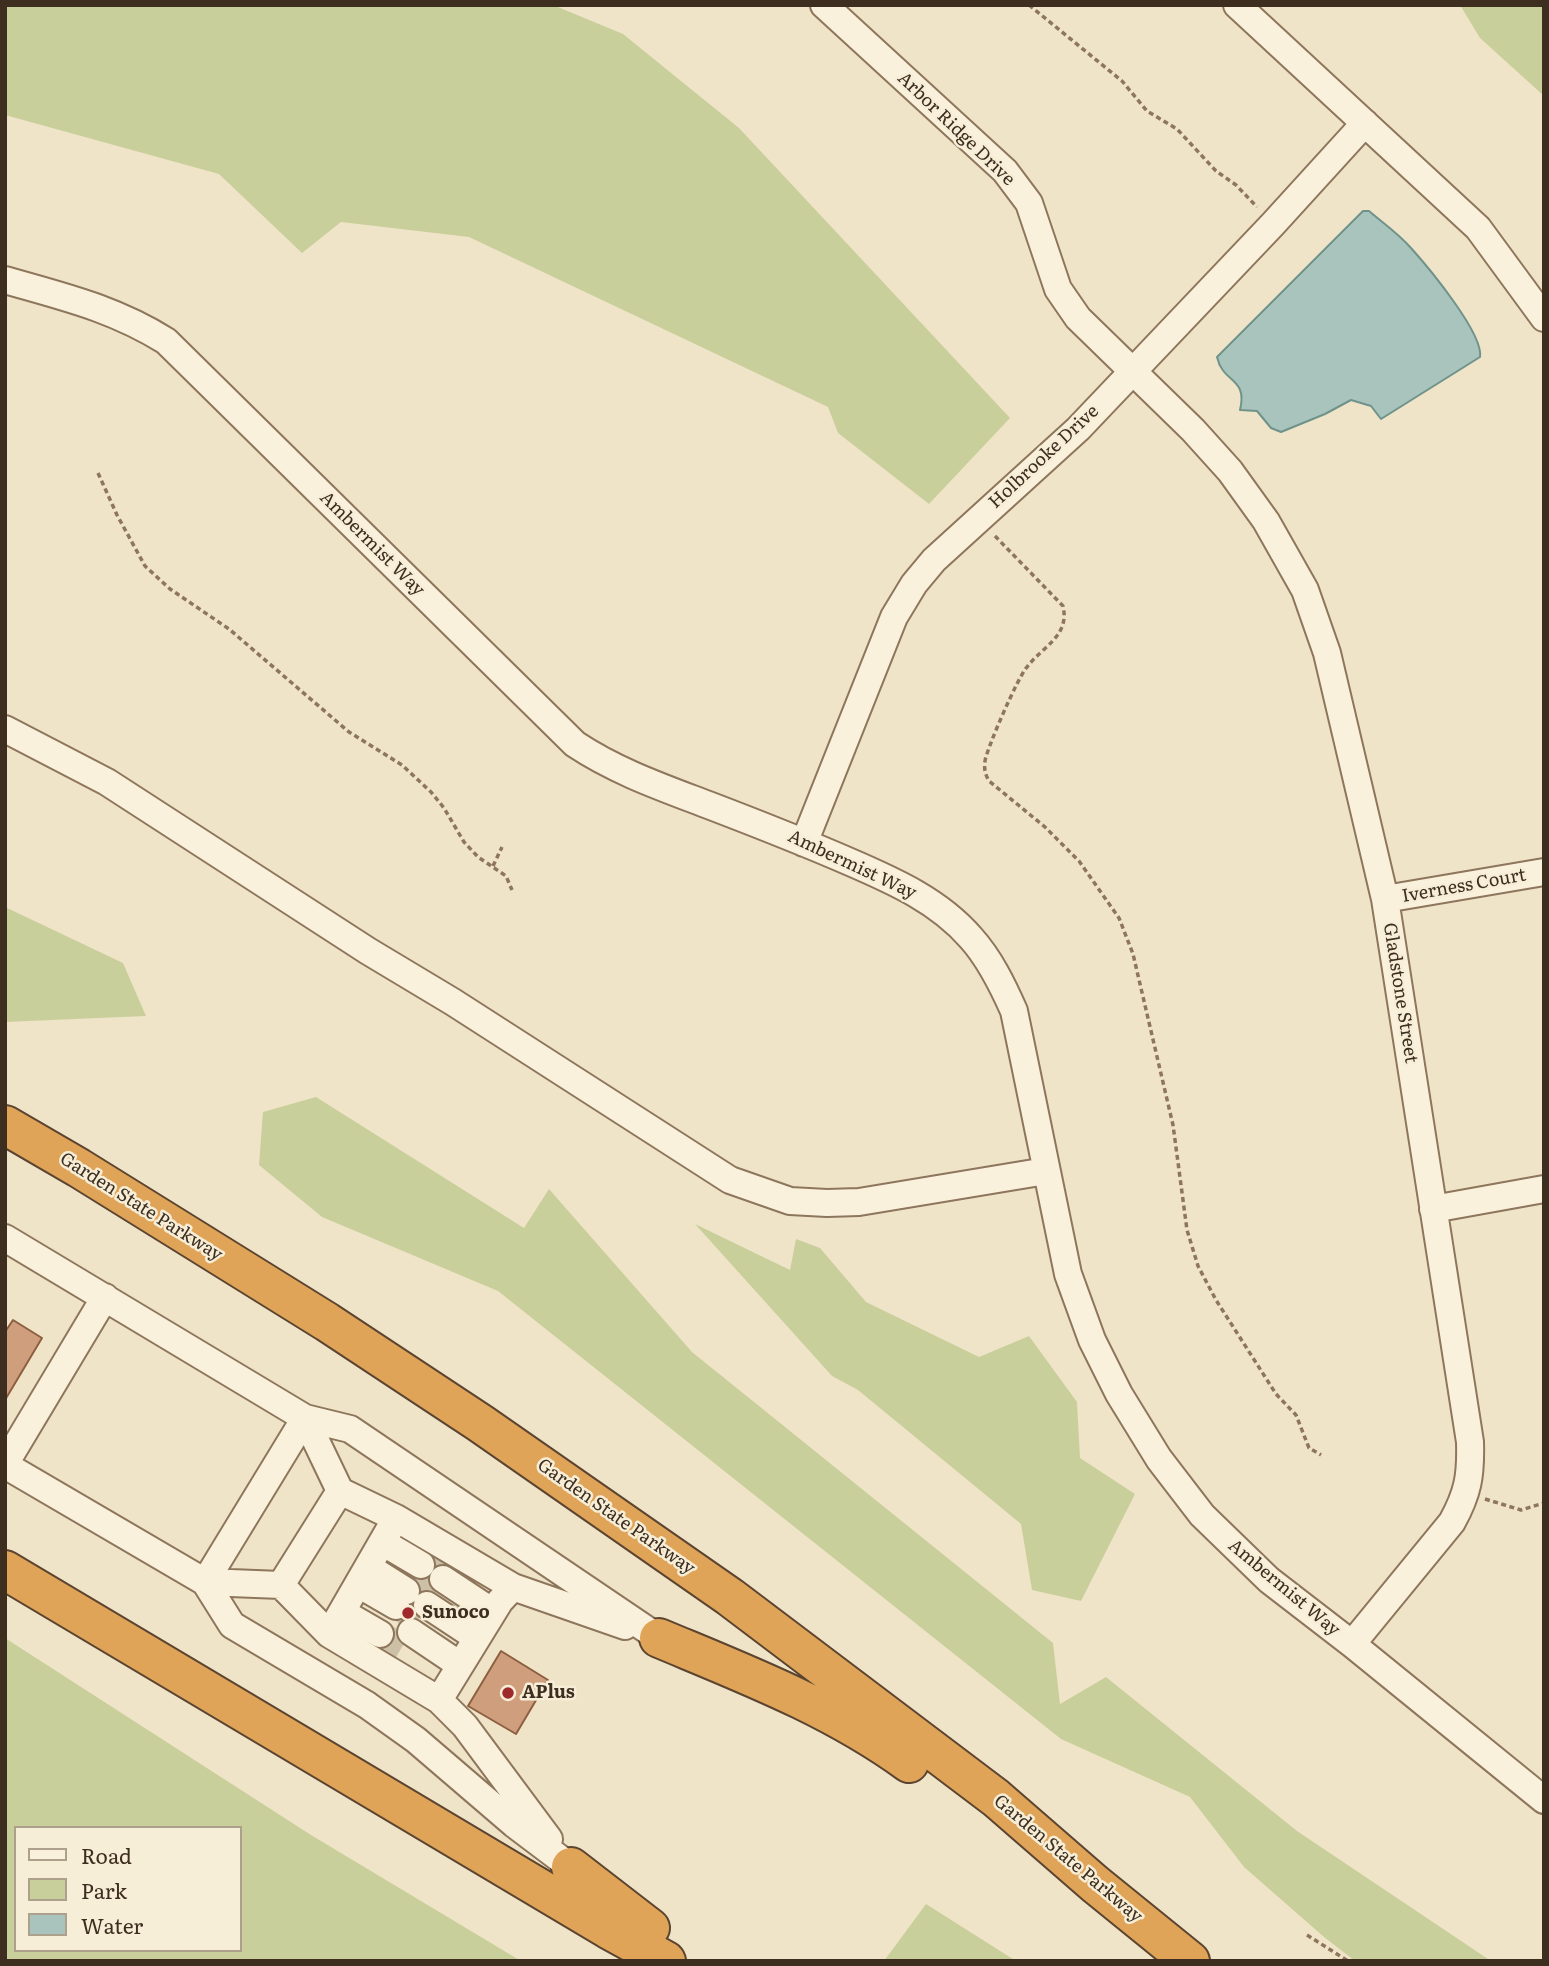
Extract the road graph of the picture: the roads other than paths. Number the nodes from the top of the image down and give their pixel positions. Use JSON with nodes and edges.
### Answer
{"nodes":[{"id":1,"x":824,"y":5,"type":"edge"},
{"id":2,"x":1237,"y":5,"type":"edge"},
{"id":3,"x":1365,"y":123,"type":"junction"},
{"id":4,"x":5,"y":280,"type":"edge"},
{"id":5,"x":1544,"y":318,"type":"edge"},
{"id":6,"x":1132,"y":371,"type":"junction"},
{"id":7,"x":5,"y":729,"type":"edge"},
{"id":8,"x":804,"y":843,"type":"junction"},
{"id":9,"x":1544,"y":872,"type":"edge"},
{"id":10,"x":1385,"y":899,"type":"junction"},
{"id":11,"x":5,"y":1125,"type":"edge"},
{"id":12,"x":1046,"y":1171,"type":"junction"},
{"id":13,"x":1544,"y":1188,"type":"edge"},
{"id":14,"x":1433,"y":1209,"type":"junction"},
{"id":15,"x":5,"y":1238,"type":"edge"},
{"id":16,"x":105,"y":1297,"type":"junction"},
{"id":17,"x":305,"y":1418,"type":"junction"},
{"id":18,"x":5,"y":1465,"type":"edge"},
{"id":19,"x":340,"y":1491,"type":"junction"},
{"id":20,"x":5,"y":1570,"type":"edge"},
{"id":21,"x":362,"y":1577,"type":"junction"},
{"id":22,"x":205,"y":1582,"type":"junction"},
{"id":23,"x":281,"y":1585,"type":"junction"},
{"id":24,"x":411,"y":1606,"type":"junction"},
{"id":25,"x":659,"y":1638,"type":"junction"},
{"id":26,"x":1352,"y":1644,"type":"junction"},
{"id":27,"x":473,"y":1645,"type":"junction"},
{"id":28,"x":1544,"y":1800,"type":"edge"},
{"id":29,"x":571,"y":1867,"type":"junction"},
{"id":30,"x":1095,"y":1884,"type":"junction"},
{"id":31,"x":667,"y":1961,"type":"edge"},
{"id":32,"x":688,"y":1961,"type":"edge"},
{"id":33,"x":1190,"y":1961,"type":"edge"}],
"edges":[{"from":1,"to":6,"type":"street","name":"Arbor Ridge Drive"},
{"from":2,"to":3,"type":"street"},
{"from":3,"to":5,"type":"street"},
{"from":3,"to":6,"type":"street","name":"Holbrooke Drive"},
{"from":4,"to":8,"type":"street","name":"Ambermist Way"},
{"from":6,"to":8,"type":"street","name":"Holbrooke Drive"},
{"from":6,"to":10,"type":"street","name":"Gladstone Street"},
{"from":7,"to":12,"type":"street"},
{"from":8,"to":12,"type":"street","name":"Ambermist Way"},
{"from":9,"to":10,"type":"street","name":"Iverness Court"},
{"from":10,"to":14,"type":"street","name":"Gladstone Street"},
{"from":11,"to":30,"type":"highway","name":"Garden State Parkway"},
{"from":12,"to":26,"type":"street","name":"Ambermist Way"},
{"from":13,"to":14,"type":"street"},
{"from":14,"to":26,"type":"street","name":"Gladstone Street"},
{"from":15,"to":16,"type":"street"},
{"from":16,"to":17,"type":"street"},
{"from":16,"to":18,"type":"street"},
{"from":17,"to":19,"type":"street"},
{"from":17,"to":22,"type":"street"},
{"from":17,"to":25,"type":"street"},
{"from":18,"to":22,"type":"street"},
{"from":19,"to":21,"type":"street"},
{"from":19,"to":23,"type":"street"},
{"from":20,"to":31,"type":"highway"},
{"from":21,"to":23,"type":"street"},
{"from":21,"to":24,"type":"street"},
{"from":21,"to":24,"type":"street"},
{"from":21,"to":24,"type":"street"},
{"from":21,"to":27,"type":"street"},
{"from":21,"to":27,"type":"street"},
{"from":22,"to":23,"type":"street"},
{"from":22,"to":29,"type":"street"},
{"from":24,"to":27,"type":"street"},
{"from":24,"to":27,"type":"street"},
{"from":24,"to":27,"type":"street"},
{"from":25,"to":27,"type":"street"},
{"from":25,"to":30,"type":"highway"},
{"from":26,"to":28,"type":"street","name":"Ambermist Way"},
{"from":27,"to":29,"type":"street"},
{"from":29,"to":32,"type":"highway"},
{"from":30,"to":33,"type":"highway","name":"Garden State Parkway"}]}
